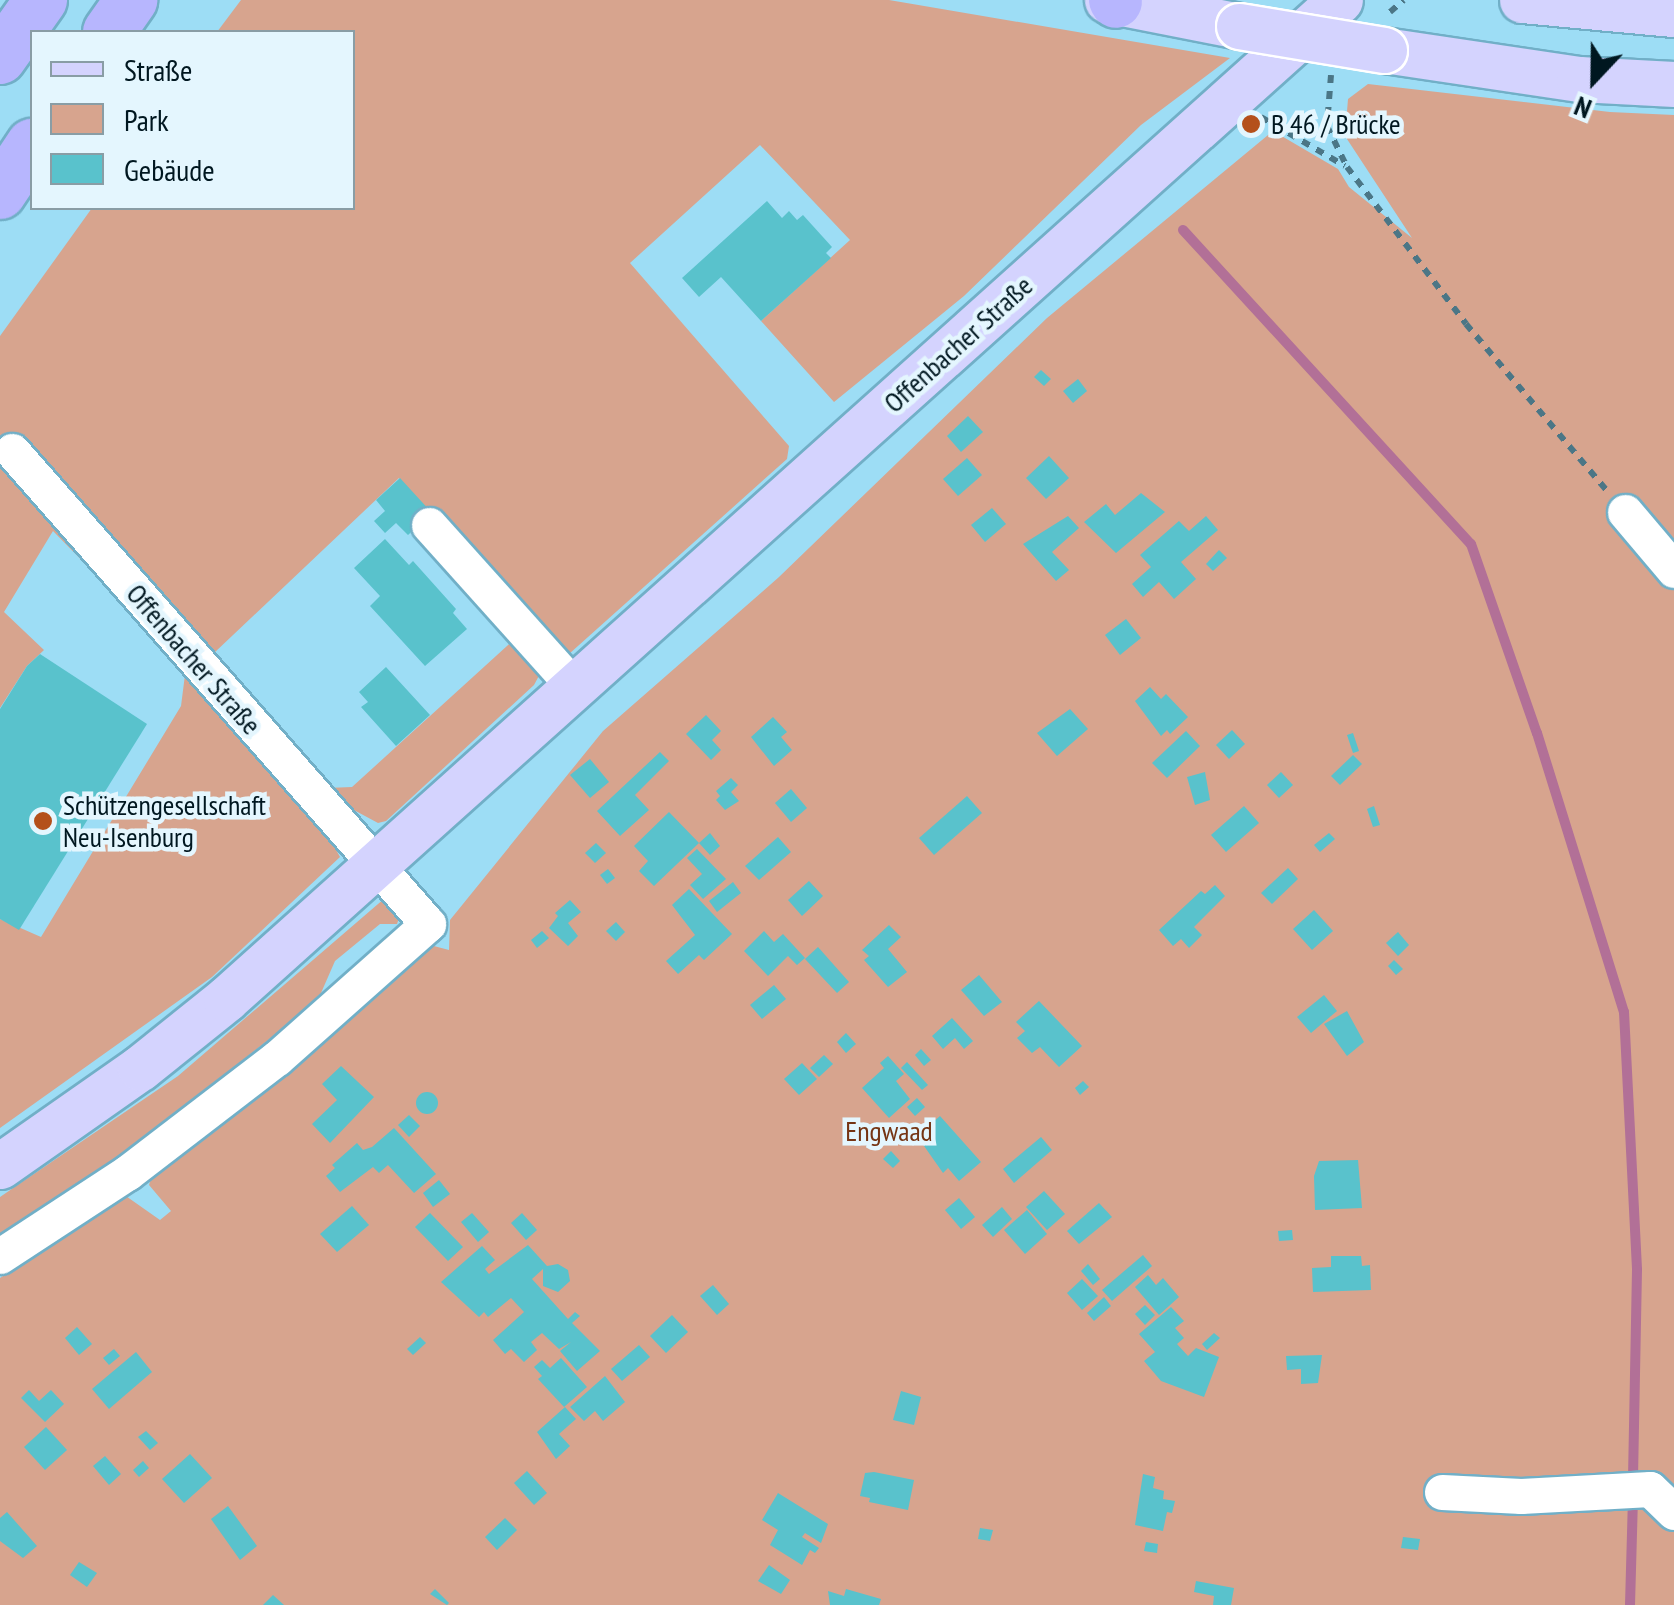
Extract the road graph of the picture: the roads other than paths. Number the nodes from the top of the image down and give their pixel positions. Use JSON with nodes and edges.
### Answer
{"nodes":[{"id":1,"x":40,"y":0,"type":"edge"},
{"id":2,"x":131,"y":0,"type":"edge"},
{"id":3,"x":1522,"y":0,"type":"edge"},
{"id":4,"x":1113,"y":1,"type":"edge"},
{"id":5,"x":1674,"y":14,"type":"edge"},
{"id":6,"x":1366,"y":25,"type":"edge"},
{"id":7,"x":110,"y":30,"type":"edge"},
{"id":8,"x":0,"y":58,"type":"edge"},
{"id":9,"x":1674,"y":84,"type":"edge"},
{"id":10,"x":30,"y":148,"type":"edge"},
{"id":11,"x":0,"y":192,"type":"edge"},
{"id":12,"x":12,"y":451,"type":"dead end"},
{"id":13,"x":1625,"y":512,"type":"road end"},
{"id":14,"x":429,"y":525,"type":"dead end"},
{"id":15,"x":1674,"y":570,"type":"edge"},
{"id":16,"x":576,"y":688,"type":"junction"},
{"id":17,"x":376,"y":866,"type":"junction"},
{"id":18,"x":0,"y":1166,"type":"edge"},
{"id":19,"x":0,"y":1256,"type":"edge"},
{"id":20,"x":1442,"y":1492,"type":"dead end"},
{"id":21,"x":1674,"y":1512,"type":"edge"}],
"edges":[{"from":1,"to":8,"type":"highway"},
{"from":2,"to":7,"type":"highway"},
{"from":3,"to":5,"type":"main road"},
{"from":4,"to":6,"type":"main road","bridge":true},
{"from":6,"to":9,"type":"main road"},
{"from":6,"to":16,"type":"main road","name":"Offenbacher Straße"},
{"from":10,"to":11,"type":"highway"},
{"from":12,"to":17,"type":"lane","name":"Offenbacher Straße"},
{"from":13,"to":15,"type":"lane"},
{"from":14,"to":16,"type":"lane"},
{"from":16,"to":17,"type":"main road","name":"Offenbacher Straße"},
{"from":17,"to":18,"type":"main road","name":"Offenbacher Straße"},
{"from":17,"to":19,"type":"lane"},
{"from":20,"to":21,"type":"lane"}]}
